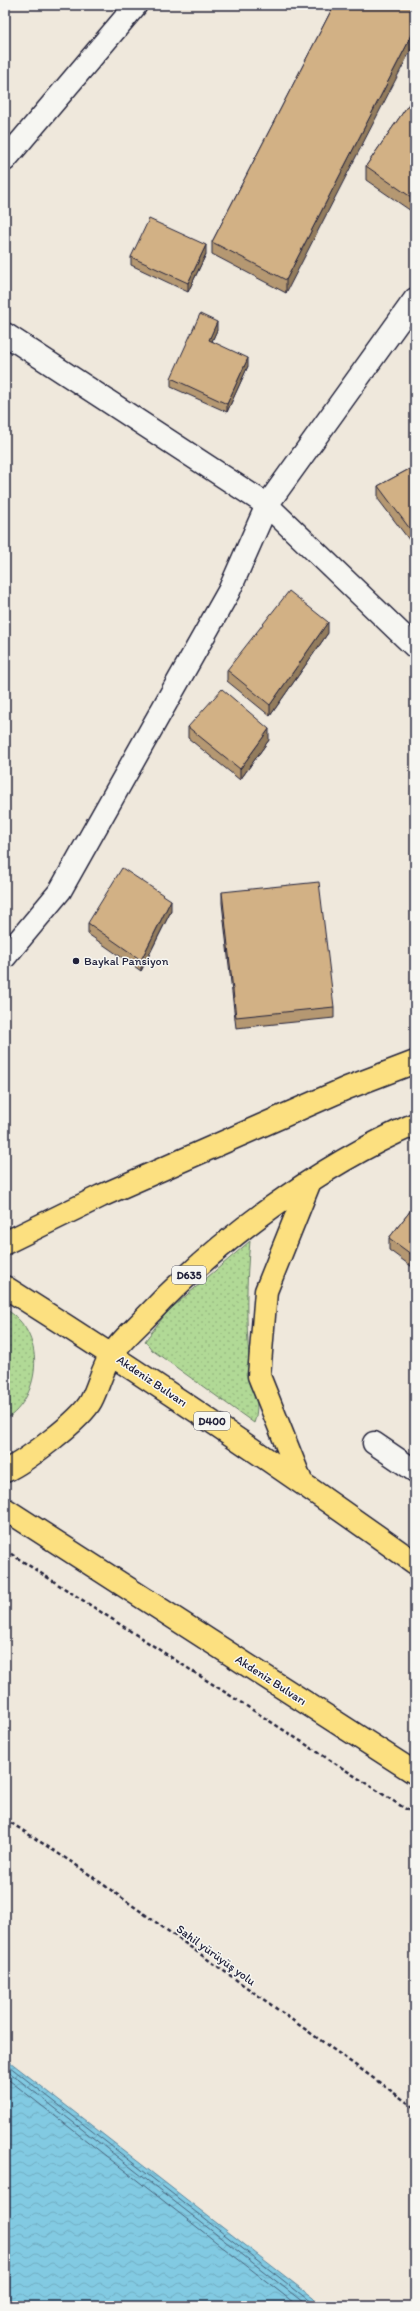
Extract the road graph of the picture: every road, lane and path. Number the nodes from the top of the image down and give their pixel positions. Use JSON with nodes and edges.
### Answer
{"nodes":[{"id":1,"x":136,"y":5,"type":"edge"},
{"id":2,"x":5,"y":160,"type":"edge"},
{"id":3,"x":415,"y":298,"type":"edge"},
{"id":4,"x":5,"y":334,"type":"edge"},
{"id":5,"x":267,"y":505,"type":"junction"},
{"id":6,"x":415,"y":646,"type":"edge"},
{"id":7,"x":5,"y":957,"type":"edge"},
{"id":8,"x":415,"y":1062,"type":"edge"},
{"id":9,"x":415,"y":1124,"type":"edge"},
{"id":10,"x":309,"y":1184,"type":"junction"},
{"id":11,"x":5,"y":1243,"type":"edge"},
{"id":12,"x":5,"y":1287,"type":"edge"},
{"id":13,"x":112,"y":1354,"type":"junction"},
{"id":14,"x":374,"y":1444,"type":"dead end"},
{"id":15,"x":5,"y":1471,"type":"edge"},
{"id":16,"x":415,"y":1471,"type":"edge"},
{"id":17,"x":301,"y":1481,"type":"junction"},
{"id":18,"x":5,"y":1509,"type":"edge"},
{"id":19,"x":5,"y":1550,"type":"edge"},
{"id":20,"x":415,"y":1563,"type":"edge"},
{"id":21,"x":415,"y":1773,"type":"edge"},
{"id":22,"x":415,"y":1815,"type":"edge"},
{"id":23,"x":5,"y":1819,"type":"edge"},
{"id":24,"x":415,"y":2108,"type":"edge"}],
"edges":[{"from":1,"to":2,"type":"street"},
{"from":3,"to":5,"type":"street"},
{"from":4,"to":5,"type":"street"},
{"from":5,"to":6,"type":"street"},
{"from":5,"to":7,"type":"street"},
{"from":8,"to":11,"type":"highway"},
{"from":9,"to":10,"type":"highway","number":"D635"},
{"from":10,"to":13,"type":"highway","number":"D635"},
{"from":10,"to":17,"type":"highway"},
{"from":12,"to":13,"type":"highway","name":"Akdeniz Bulvarı","number":"D400"},
{"from":13,"to":15,"type":"highway","number":"D635"},
{"from":13,"to":17,"type":"highway","name":"Akdeniz Bulvarı","number":"D400"},
{"from":14,"to":16,"type":"street"},
{"from":17,"to":20,"type":"highway","name":"Akdeniz Bulvarı","number":"D400"},
{"from":18,"to":21,"type":"highway","name":"Akdeniz Bulvarı"},
{"from":19,"to":22,"type":"path"},
{"from":23,"to":24,"type":"path","name":"Sahil yürüyüş yolu"}]}
